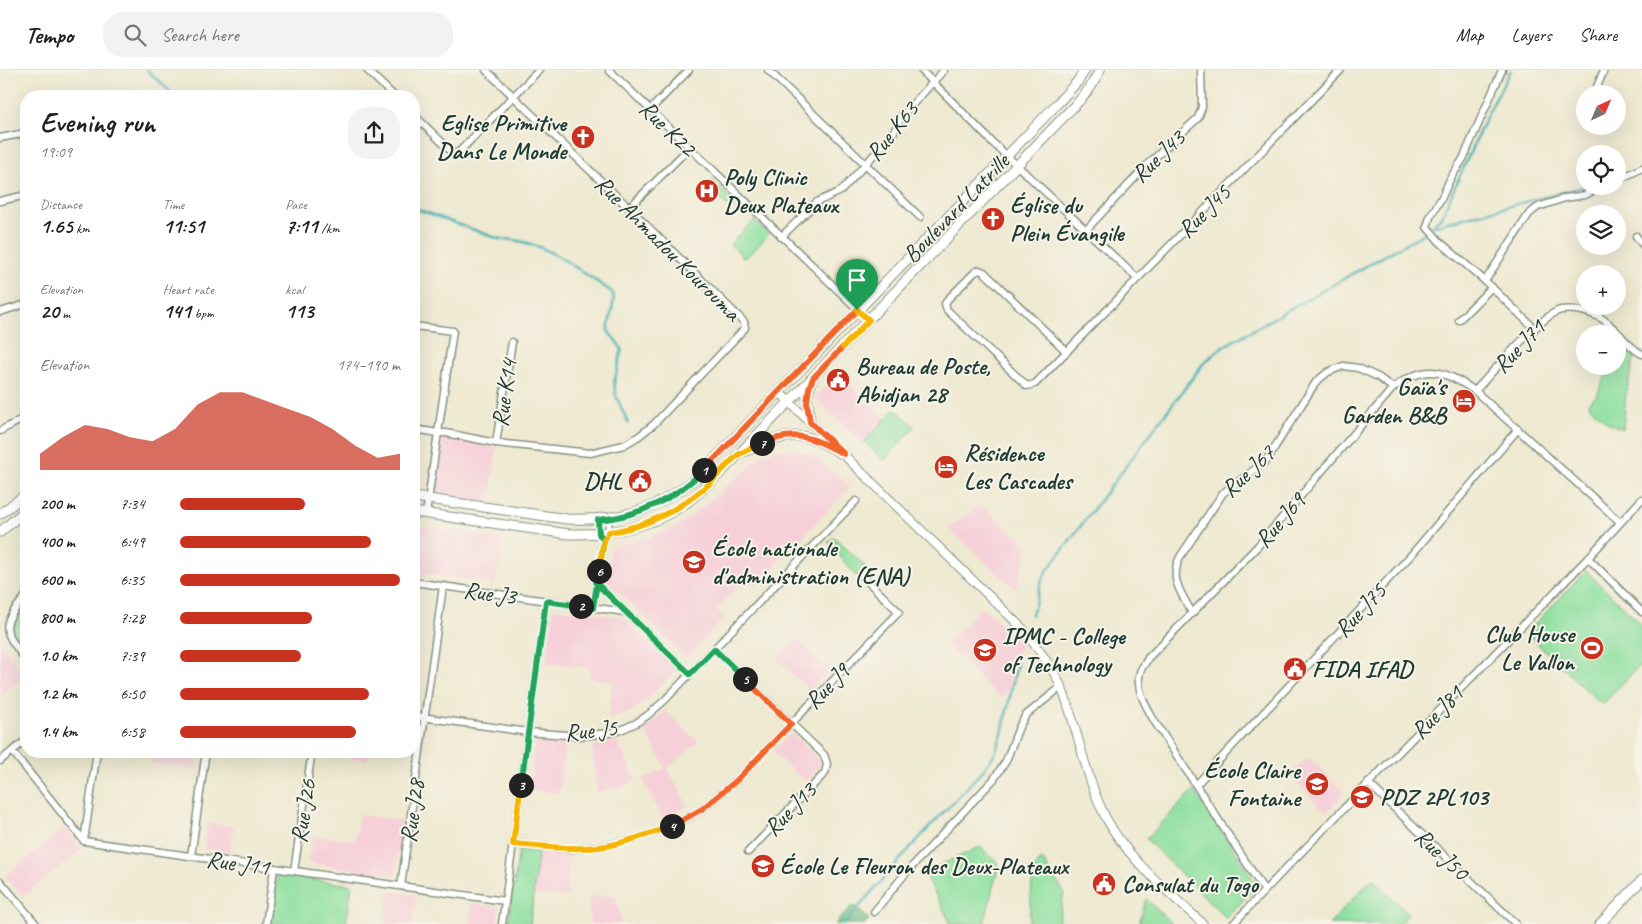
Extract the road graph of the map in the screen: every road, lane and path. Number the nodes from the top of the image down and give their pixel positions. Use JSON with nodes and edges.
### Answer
{"nodes":[{"id":1,"x":367,"y":70,"type":"edge"},
{"id":2,"x":486,"y":70,"type":"edge"},
{"id":3,"x":539,"y":70,"type":"edge"},
{"id":4,"x":609,"y":70,"type":"edge"},
{"id":5,"x":689,"y":70,"type":"edge"},
{"id":6,"x":768,"y":70,"type":"edge"},
{"id":7,"x":921,"y":70,"type":"edge"},
{"id":8,"x":944,"y":70,"type":"edge"},
{"id":9,"x":1085,"y":70,"type":"edge"},
{"id":10,"x":1100,"y":70,"type":"edge"},
{"id":11,"x":1201,"y":70,"type":"edge"},
{"id":12,"x":1341,"y":70,"type":"edge"},
{"id":13,"x":1502,"y":70,"type":"edge"},
{"id":14,"x":1604,"y":70,"type":"edge"},
{"id":15,"x":933,"y":82,"type":"junction"},
{"id":16,"x":1598,"y":85,"type":"edge"},
{"id":17,"x":388,"y":90,"type":"edge"},
{"id":18,"x":513,"y":96,"type":"junction"},
{"id":19,"x":650,"y":110,"type":"junction"},
{"id":20,"x":420,"y":121,"type":"edge"},
{"id":21,"x":20,"y":134,"type":"edge"},
{"id":22,"x":0,"y":138,"type":"edge"},
{"id":23,"x":689,"y":148,"type":"junction"},
{"id":24,"x":1007,"y":156,"type":"junction"},
{"id":25,"x":866,"y":164,"type":"junction"},
{"id":26,"x":1018,"y":166,"type":"junction"},
{"id":27,"x":1642,"y":168,"type":"edge"},
{"id":28,"x":1626,"y":176,"type":"edge"},
{"id":29,"x":1585,"y":195,"type":"edge"},
{"id":30,"x":20,"y":196,"type":"edge"},
{"id":31,"x":0,"y":201,"type":"edge"},
{"id":32,"x":629,"y":208,"type":"junction"},
{"id":33,"x":920,"y":217,"type":"dead end"},
{"id":34,"x":1086,"y":230,"type":"junction"},
{"id":35,"x":1636,"y":236,"type":"dead end"},
{"id":36,"x":781,"y":237,"type":"junction"},
{"id":37,"x":1642,"y":244,"type":"edge"},
{"id":38,"x":1138,"y":279,"type":"junction"},
{"id":39,"x":1485,"y":281,"type":"junction"},
{"id":40,"x":1492,"y":287,"type":"junction"},
{"id":41,"x":20,"y":306,"type":"edge"},
{"id":42,"x":857,"y":310,"type":"junction"},
{"id":43,"x":0,"y":312,"type":"edge"},
{"id":44,"x":869,"y":320,"type":"junction"},
{"id":45,"x":1459,"y":320,"type":"dead end"},
{"id":46,"x":420,"y":327,"type":"edge"},
{"id":47,"x":1534,"y":328,"type":"junction"},
{"id":48,"x":512,"y":342,"type":"dead end"},
{"id":49,"x":1067,"y":352,"type":"junction"},
{"id":50,"x":1642,"y":354,"type":"edge"},
{"id":51,"x":813,"y":378,"type":"junction"},
{"id":52,"x":1393,"y":388,"type":"junction"},
{"id":53,"x":1475,"y":391,"type":"junction"},
{"id":54,"x":778,"y":392,"type":"junction"},
{"id":55,"x":789,"y":402,"type":"junction"},
{"id":56,"x":20,"y":420,"type":"edge"},
{"id":57,"x":810,"y":422,"type":"junction"},
{"id":58,"x":1518,"y":429,"type":"junction"},
{"id":59,"x":420,"y":430,"type":"edge"},
{"id":60,"x":0,"y":431,"type":"edge"},
{"id":61,"x":438,"y":433,"type":"junction"},
{"id":62,"x":496,"y":443,"type":"junction"},
{"id":63,"x":739,"y":454,"type":"junction"},
{"id":64,"x":844,"y":454,"type":"junction"},
{"id":65,"x":420,"y":498,"type":"edge"},
{"id":66,"x":20,"y":499,"type":"edge"},
{"id":67,"x":428,"y":499,"type":"junction"},
{"id":68,"x":1642,"y":499,"type":"edge"},
{"id":69,"x":856,"y":501,"type":"dead end"},
{"id":70,"x":420,"y":513,"type":"edge"},
{"id":71,"x":0,"y":514,"type":"edge"},
{"id":72,"x":426,"y":514,"type":"junction"},
{"id":73,"x":20,"y":515,"type":"edge"},
{"id":74,"x":608,"y":519,"type":"junction"},
{"id":75,"x":598,"y":520,"type":"junction"},
{"id":76,"x":1620,"y":522,"type":"junction"},
{"id":77,"x":0,"y":532,"type":"edge"},
{"id":78,"x":604,"y":535,"type":"junction"},
{"id":79,"x":1588,"y":558,"type":"junction"},
{"id":80,"x":861,"y":575,"type":"dead end"},
{"id":81,"x":420,"y":583,"type":"edge"},
{"id":82,"x":596,"y":583,"type":"junction"},
{"id":83,"x":443,"y":586,"type":"junction"},
{"id":84,"x":546,"y":601,"type":"junction"},
{"id":85,"x":18,"y":604,"type":"edge"},
{"id":86,"x":593,"y":608,"type":"junction"},
{"id":87,"x":625,"y":612,"type":"junction"},
{"id":88,"x":1192,"y":612,"type":"junction"},
{"id":89,"x":1642,"y":612,"type":"edge"},
{"id":90,"x":714,"y":649,"type":"junction"},
{"id":91,"x":20,"y":652,"type":"edge"},
{"id":92,"x":690,"y":674,"type":"junction"},
{"id":93,"x":1061,"y":687,"type":"junction"},
{"id":94,"x":420,"y":717,"type":"edge"},
{"id":95,"x":424,"y":717,"type":"junction"},
{"id":96,"x":791,"y":724,"type":"junction"},
{"id":97,"x":528,"y":732,"type":"junction"},
{"id":98,"x":20,"y":745,"type":"edge"},
{"id":99,"x":420,"y":746,"type":"edge"},
{"id":100,"x":12,"y":751,"type":"junction"},
{"id":101,"x":96,"y":758,"type":"edge"},
{"id":102,"x":205,"y":758,"type":"edge"},
{"id":103,"x":311,"y":758,"type":"edge"},
{"id":104,"x":418,"y":758,"type":"edge"},
{"id":105,"x":0,"y":761,"type":"edge"},
{"id":106,"x":1368,"y":783,"type":"junction"},
{"id":107,"x":1196,"y":785,"type":"junction"},
{"id":108,"x":84,"y":841,"type":"junction"},
{"id":109,"x":513,"y":844,"type":"junction"},
{"id":110,"x":748,"y":852,"type":"dead end"},
{"id":111,"x":191,"y":856,"type":"junction"},
{"id":112,"x":274,"y":868,"type":"junction"},
{"id":113,"x":294,"y":871,"type":"junction"},
{"id":114,"x":0,"y":880,"type":"edge"},
{"id":115,"x":1642,"y":880,"type":"edge"},
{"id":116,"x":401,"y":886,"type":"junction"},
{"id":117,"x":1264,"y":890,"type":"junction"},
{"id":118,"x":505,"y":901,"type":"junction"},
{"id":119,"x":874,"y":912,"type":"dead end"},
{"id":120,"x":36,"y":924,"type":"edge"},
{"id":121,"x":266,"y":924,"type":"edge"},
{"id":122,"x":502,"y":924,"type":"edge"},
{"id":123,"x":1203,"y":924,"type":"edge"},
{"id":124,"x":1233,"y":924,"type":"edge"},
{"id":125,"x":1516,"y":924,"type":"edge"},
{"id":126,"x":1600,"y":924,"type":"edge"}],
"edges":[{"from":1,"to":17,"type":"street"},
{"from":2,"to":18,"type":"street","name":"Rue Ahmadou Kourouma"},
{"from":3,"to":18,"type":"street"},
{"from":4,"to":19,"type":"street","name":"Rue K22"},
{"from":5,"to":19,"type":"street"},
{"from":6,"to":25,"type":"street"},
{"from":7,"to":15,"type":"street"},
{"from":8,"to":15,"type":"street","name":"Rue K63"},
{"from":9,"to":24,"type":"main road","name":"Boulevard Latrille"},
{"from":10,"to":26,"type":"main road","name":"Boulevard Latrille"},
{"from":11,"to":34,"type":"street","name":"Rue J43"},
{"from":12,"to":38,"type":"street","name":"Rue J45"},
{"from":13,"to":39,"type":"street"},
{"from":14,"to":16,"type":"street"},
{"from":15,"to":24,"type":"street"},
{"from":15,"to":25,"type":"street","name":"Rue K63"},
{"from":18,"to":20,"type":"street"},
{"from":18,"to":32,"type":"street","name":"Rue Ahmadou Kourouma"},
{"from":19,"to":23,"type":"street","name":"Rue K22"},
{"from":21,"to":22,"type":"street"},
{"from":23,"to":32,"type":"street"},
{"from":23,"to":36,"type":"street","name":"Rue K22"},
{"from":24,"to":26,"type":"street"},
{"from":24,"to":42,"type":"main road","name":"Boulevard Latrille"},
{"from":25,"to":33,"type":"street"},
{"from":25,"to":36,"type":"street","name":"Rue K63"},
{"from":26,"to":34,"type":"street"},
{"from":26,"to":44,"type":"main road","name":"Boulevard Latrille"},
{"from":27,"to":28,"type":"street"},
{"from":29,"to":39,"type":"street"},
{"from":30,"to":31,"type":"street"},
{"from":32,"to":62,"type":"street","name":"Rue Ahmadou Kourouma"},
{"from":34,"to":38,"type":"street"},
{"from":35,"to":37,"type":"street"},
{"from":36,"to":42,"type":"street","name":"Rue K22"},
{"from":38,"to":49,"type":"street","name":"Rue J45"},
{"from":39,"to":40,"type":"street"},
{"from":40,"to":45,"type":"street"},
{"from":40,"to":47,"type":"street"},
{"from":41,"to":43,"type":"street"},
{"from":42,"to":44,"type":"street","name":"Rue K22"},
{"from":42,"to":54,"type":"main road","name":"Boulevard Latrille"},
{"from":44,"to":51,"type":"main road","name":"Boulevard Latrille"},
{"from":46,"to":61,"type":"street"},
{"from":47,"to":50,"type":"street","name":"Rue J71"},
{"from":47,"to":53,"type":"street","name":"Rue J71"},
{"from":48,"to":62,"type":"street","name":"Rue K14"},
{"from":49,"to":49,"type":"street","name":"Rue J45"},
{"from":51,"to":55,"type":"main road","name":"Boulevard Latrille"},
{"from":51,"to":57,"type":"main road"},
{"from":52,"to":53,"type":"street","name":"Rue J69"},
{"from":52,"to":88,"type":"street","name":"Rue J69"},
{"from":52,"to":88,"type":"street","name":"Rue J67"},
{"from":53,"to":58,"type":"street","name":"Rue J69"},
{"from":54,"to":55,"type":"street"},
{"from":54,"to":74,"type":"main road","name":"Boulevard Latrille"},
{"from":55,"to":57,"type":"street"},
{"from":55,"to":63,"type":"main road"},
{"from":56,"to":60,"type":"street"},
{"from":57,"to":64,"type":"street"},
{"from":58,"to":76,"type":"street","name":"Rue J69"},
{"from":58,"to":107,"type":"street","name":"Rue J75"},
{"from":59,"to":61,"type":"street","name":"Rue Ahmadou Kourouma"},
{"from":61,"to":62,"type":"street","name":"Rue Ahmadou Kourouma"},
{"from":61,"to":67,"type":"street"},
{"from":63,"to":64,"type":"main road"},
{"from":63,"to":78,"type":"main road"},
{"from":64,"to":93,"type":"street"},
{"from":65,"to":67,"type":"main road","name":"Boulevard Latrille"},
{"from":66,"to":71,"type":"main road"},
{"from":67,"to":72,"type":"street"},
{"from":67,"to":75,"type":"main road","name":"Boulevard Latrille"},
{"from":68,"to":76,"type":"street","name":"Rue J81"},
{"from":69,"to":90,"type":"street","name":"Rue J5"},
{"from":70,"to":72,"type":"main road"},
{"from":72,"to":78,"type":"main road"},
{"from":73,"to":77,"type":"main road"},
{"from":74,"to":75,"type":"main road","name":"Boulevard Latrille"},
{"from":74,"to":78,"type":"street"},
{"from":75,"to":78,"type":"street"},
{"from":76,"to":79,"type":"street","name":"Rue J81"},
{"from":78,"to":82,"type":"street"},
{"from":79,"to":89,"type":"street"},
{"from":79,"to":106,"type":"street","name":"Rue J81"},
{"from":80,"to":96,"type":"street","name":"Rue J9"},
{"from":81,"to":83,"type":"street","name":"Rue J3"},
{"from":82,"to":86,"type":"street"},
{"from":82,"to":87,"type":"street"},
{"from":83,"to":84,"type":"street","name":"Rue J3"},
{"from":83,"to":95,"type":"street","name":"Rue J28"},
{"from":84,"to":86,"type":"street","name":"Rue J3"},
{"from":84,"to":97,"type":"street"},
{"from":85,"to":91,"type":"street"},
{"from":86,"to":87,"type":"street","name":"Rue J3"},
{"from":87,"to":92,"type":"street"},
{"from":88,"to":107,"type":"street","name":"Rue J69"},
{"from":90,"to":92,"type":"street","name":"Rue J5"},
{"from":90,"to":96,"type":"street"},
{"from":92,"to":97,"type":"street","name":"Rue J5"},
{"from":93,"to":119,"type":"street"},
{"from":93,"to":123,"type":"street"},
{"from":94,"to":95,"type":"street","name":"Rue J5"},
{"from":95,"to":97,"type":"street","name":"Rue J5"},
{"from":95,"to":99,"type":"street","name":"Rue J28"},
{"from":96,"to":109,"type":"street","name":"Rue J9"},
{"from":96,"to":110,"type":"street","name":"Rue J13"},
{"from":97,"to":109,"type":"street"},
{"from":98,"to":100,"type":"street"},
{"from":100,"to":105,"type":"street"},
{"from":100,"to":108,"type":"street"},
{"from":101,"to":108,"type":"street"},
{"from":102,"to":111,"type":"street"},
{"from":103,"to":113,"type":"street","name":"Rue J26"},
{"from":104,"to":116,"type":"street","name":"Rue J28"},
{"from":106,"to":117,"type":"street","name":"Rue J81"},
{"from":106,"to":125,"type":"street","name":"Rue J50"},
{"from":107,"to":117,"type":"street","name":"Rue J69"},
{"from":108,"to":111,"type":"street","name":"Rue J11"},
{"from":109,"to":118,"type":"street"},
{"from":111,"to":112,"type":"street","name":"Rue J11"},
{"from":112,"to":113,"type":"street","name":"Rue J11"},
{"from":112,"to":121,"type":"street"},
{"from":113,"to":116,"type":"street","name":"Rue J11"},
{"from":114,"to":120,"type":"street"},
{"from":115,"to":126,"type":"main road"},
{"from":116,"to":118,"type":"street","name":"Rue J11"},
{"from":117,"to":124,"type":"street","name":"Rue J81"},
{"from":118,"to":122,"type":"street"}]}
